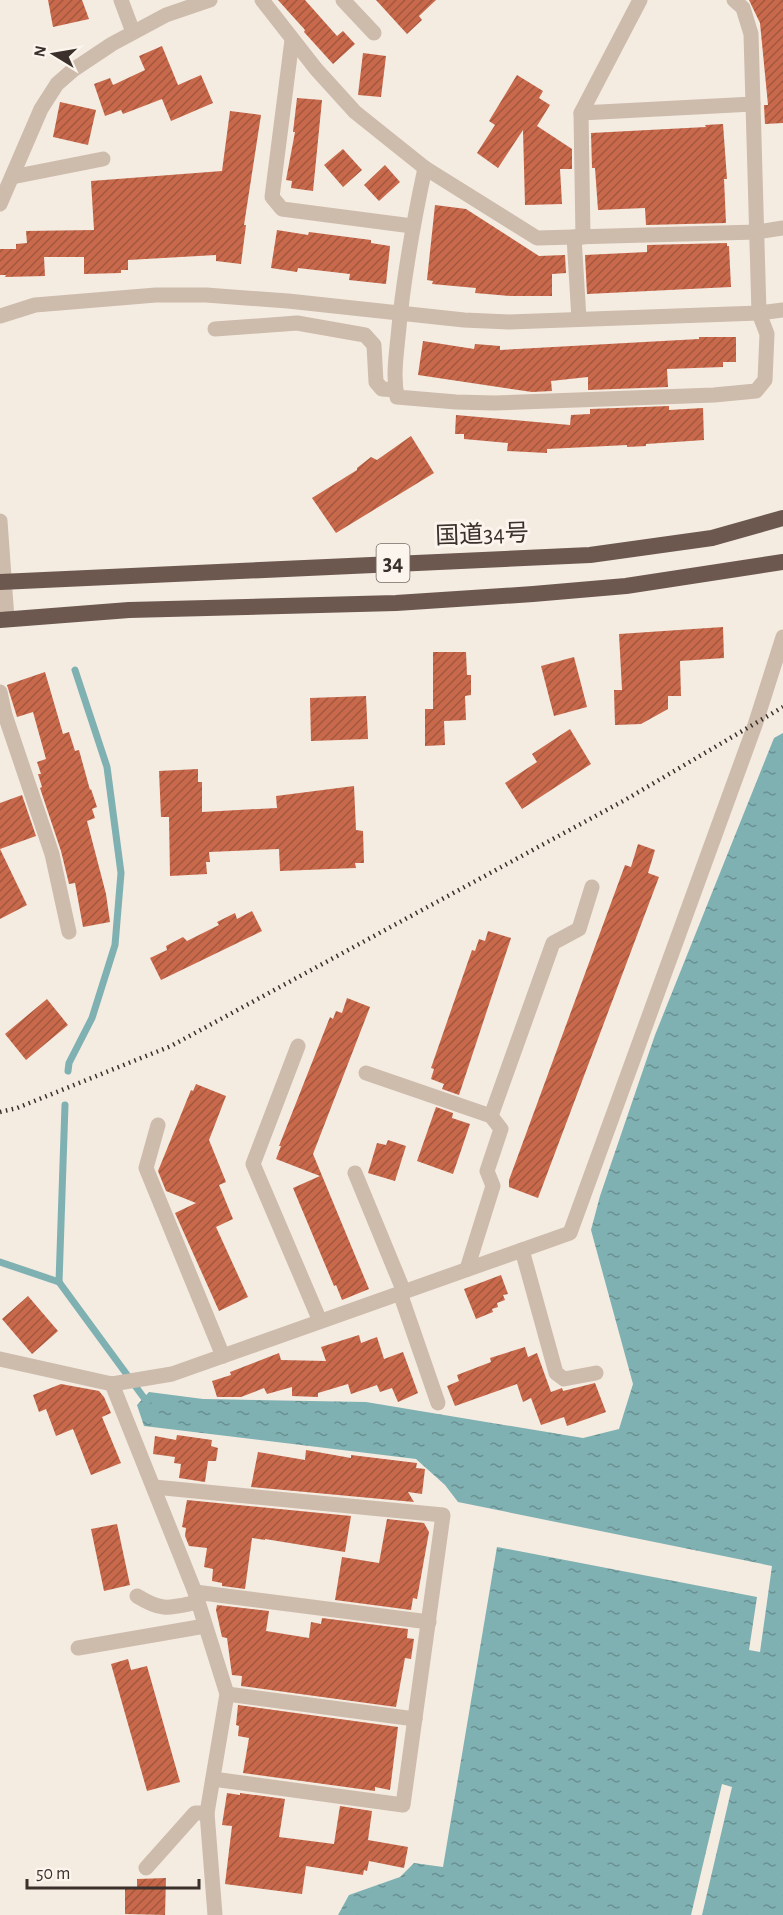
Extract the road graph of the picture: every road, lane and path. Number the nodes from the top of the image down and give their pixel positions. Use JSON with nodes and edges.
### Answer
{"nodes":[{"id":1,"x":121,"y":0,"type":"edge"},
{"id":2,"x":210,"y":0,"type":"edge"},
{"id":3,"x":262,"y":0,"type":"edge"},
{"id":4,"x":343,"y":0,"type":"edge"},
{"id":5,"x":640,"y":0,"type":"edge"},
{"id":6,"x":734,"y":0,"type":"edge"},
{"id":7,"x":133,"y":33,"type":"junction"},
{"id":8,"x":374,"y":33,"type":"dead end"},
{"id":9,"x":292,"y":40,"type":"junction"},
{"id":10,"x":753,"y":104,"type":"junction"},
{"id":11,"x":581,"y":113,"type":"junction"},
{"id":12,"x":103,"y":159,"type":"dead end"},
{"id":13,"x":425,"y":168,"type":"junction"},
{"id":14,"x":12,"y":177,"type":"junction"},
{"id":15,"x":0,"y":204,"type":"edge"},
{"id":16,"x":412,"y":226,"type":"junction"},
{"id":17,"x":783,"y":228,"type":"edge"},
{"id":18,"x":757,"y":232,"type":"junction"},
{"id":19,"x":579,"y":237,"type":"junction"},
{"id":20,"x":783,"y":310,"type":"edge"},
{"id":21,"x":400,"y":312,"type":"junction"},
{"id":22,"x":759,"y":313,"type":"junction"},
{"id":23,"x":0,"y":316,"type":"edge"},
{"id":24,"x":579,"y":319,"type":"junction"},
{"id":25,"x":215,"y":329,"type":"dead end"},
{"id":26,"x":396,"y":390,"type":"junction"},
{"id":27,"x":783,"y":518,"type":"edge"},
{"id":28,"x":0,"y":521,"type":"edge"},
{"id":29,"x":783,"y":562,"type":"edge"},
{"id":30,"x":2,"y":582,"type":"edge"},
{"id":31,"x":3,"y":620,"type":"edge"},
{"id":32,"x":783,"y":637,"type":"edge"},
{"id":33,"x":0,"y":692,"type":"edge"},
{"id":34,"x":5,"y":729,"type":"edge"},
{"id":35,"x":592,"y":887,"type":"dead end"},
{"id":36,"x":69,"y":932,"type":"dead end"},
{"id":37,"x":298,"y":1046,"type":"dead end"},
{"id":38,"x":366,"y":1073,"type":"dead end"},
{"id":39,"x":491,"y":1116,"type":"junction"},
{"id":40,"x":159,"y":1125,"type":"dead end"},
{"id":41,"x":355,"y":1173,"type":"dead end"},
{"id":42,"x":522,"y":1250,"type":"junction"},
{"id":43,"x":467,"y":1269,"type":"junction"},
{"id":44,"x":402,"y":1292,"type":"junction"},
{"id":45,"x":320,"y":1321,"type":"junction"},
{"id":46,"x":223,"y":1356,"type":"junction"},
{"id":47,"x":0,"y":1359,"type":"edge"},
{"id":48,"x":596,"y":1373,"type":"dead end"},
{"id":49,"x":113,"y":1383,"type":"junction"},
{"id":50,"x":438,"y":1403,"type":"dead end"},
{"id":51,"x":154,"y":1487,"type":"junction"},
{"id":52,"x":137,"y":1596,"type":"dead end"},
{"id":53,"x":196,"y":1597,"type":"junction"},
{"id":54,"x":429,"y":1622,"type":"junction"},
{"id":55,"x":205,"y":1626,"type":"junction"},
{"id":56,"x":78,"y":1648,"type":"dead end"},
{"id":57,"x":227,"y":1694,"type":"junction"},
{"id":58,"x":415,"y":1719,"type":"junction"},
{"id":59,"x":213,"y":1779,"type":"junction"},
{"id":60,"x":207,"y":1814,"type":"junction"},
{"id":61,"x":146,"y":1868,"type":"dead end"},
{"id":62,"x":215,"y":1915,"type":"edge"}],
"edges":[{"from":1,"to":7,"type":"street"},
{"from":2,"to":7,"type":"street"},
{"from":3,"to":9,"type":"street"},
{"from":4,"to":8,"type":"street"},
{"from":5,"to":11,"type":"street"},
{"from":6,"to":10,"type":"street"},
{"from":7,"to":14,"type":"street"},
{"from":9,"to":13,"type":"street"},
{"from":9,"to":16,"type":"street"},
{"from":10,"to":11,"type":"street"},
{"from":10,"to":18,"type":"street"},
{"from":11,"to":19,"type":"street"},
{"from":12,"to":14,"type":"street"},
{"from":13,"to":16,"type":"street"},
{"from":13,"to":19,"type":"street"},
{"from":14,"to":15,"type":"street"},
{"from":16,"to":21,"type":"street"},
{"from":17,"to":18,"type":"street"},
{"from":18,"to":19,"type":"street"},
{"from":18,"to":22,"type":"street"},
{"from":19,"to":24,"type":"street"},
{"from":20,"to":22,"type":"street"},
{"from":21,"to":23,"type":"street"},
{"from":21,"to":24,"type":"street"},
{"from":21,"to":26,"type":"street"},
{"from":22,"to":24,"type":"street"},
{"from":22,"to":26,"type":"street"},
{"from":25,"to":26,"type":"street"},
{"from":27,"to":30,"type":"highway","name":"国道34号","number":"34"},
{"from":28,"to":30,"type":"street"},
{"from":29,"to":31,"type":"highway","number":"34"},
{"from":30,"to":31,"type":"street"},
{"from":32,"to":42,"type":"street"},
{"from":33,"to":34,"type":"street"},
{"from":34,"to":36,"type":"street"},
{"from":35,"to":39,"type":"street"},
{"from":37,"to":45,"type":"street"},
{"from":38,"to":39,"type":"street"},
{"from":39,"to":43,"type":"street"},
{"from":40,"to":46,"type":"street"},
{"from":41,"to":44,"type":"street"},
{"from":42,"to":43,"type":"street"},
{"from":42,"to":48,"type":"street"},
{"from":43,"to":44,"type":"street"},
{"from":44,"to":45,"type":"street"},
{"from":44,"to":50,"type":"street"},
{"from":45,"to":46,"type":"street"},
{"from":46,"to":49,"type":"street"},
{"from":47,"to":49,"type":"street"},
{"from":49,"to":51,"type":"street"},
{"from":51,"to":53,"type":"street"},
{"from":51,"to":54,"type":"street"},
{"from":52,"to":53,"type":"street"},
{"from":53,"to":54,"type":"street"},
{"from":53,"to":55,"type":"street"},
{"from":54,"to":58,"type":"street"},
{"from":55,"to":56,"type":"street"},
{"from":55,"to":57,"type":"street"},
{"from":57,"to":58,"type":"street"},
{"from":57,"to":59,"type":"street"},
{"from":58,"to":59,"type":"street"},
{"from":59,"to":60,"type":"street"},
{"from":60,"to":61,"type":"street"},
{"from":60,"to":62,"type":"street"}]}
